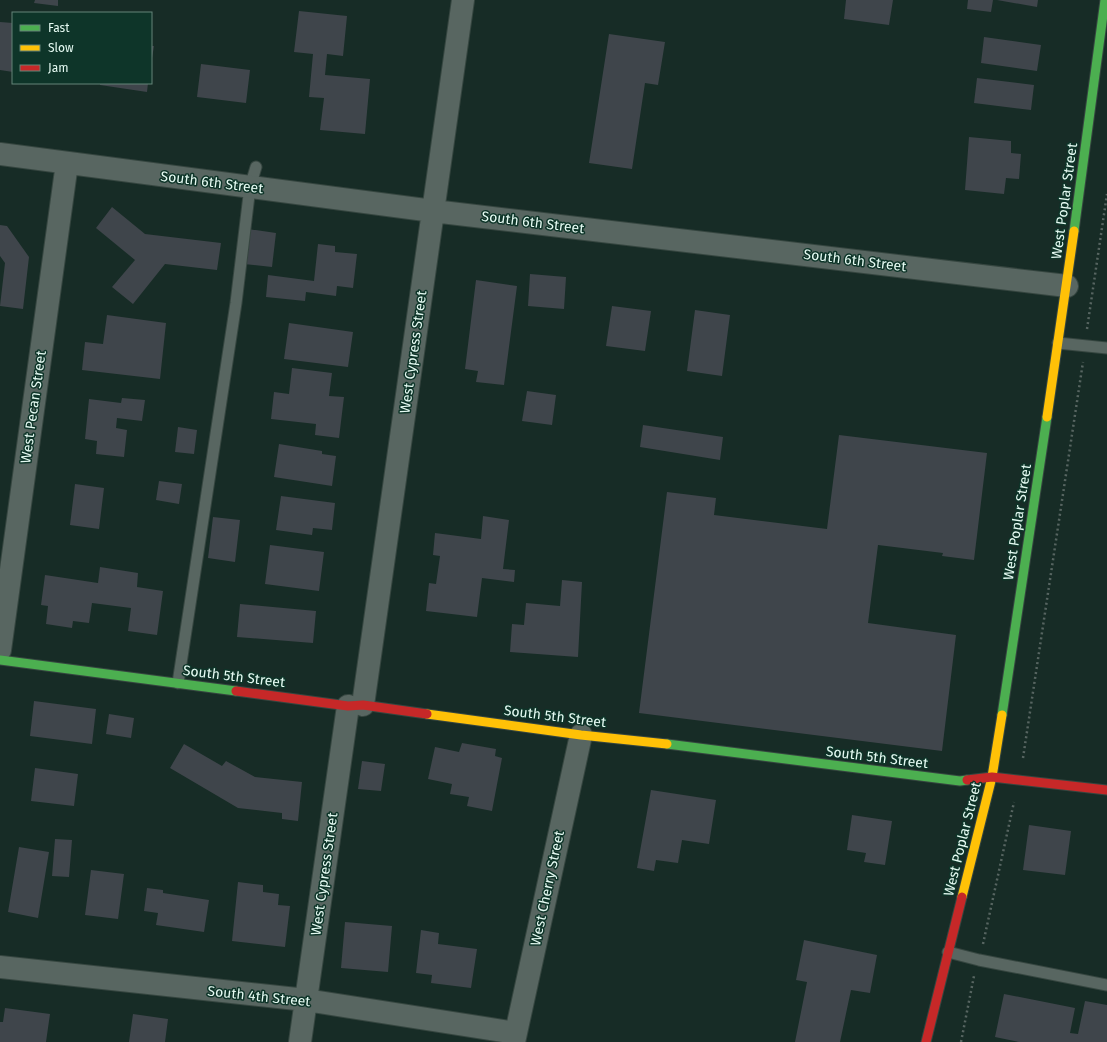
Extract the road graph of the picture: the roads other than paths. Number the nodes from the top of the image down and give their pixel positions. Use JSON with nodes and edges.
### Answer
{"nodes":[{"id":1,"x":463,"y":0,"type":"edge"},
{"id":2,"x":1105,"y":0,"type":"edge"},
{"id":3,"x":0,"y":154,"type":"edge"},
{"id":4,"x":67,"y":163,"type":"junction"},
{"id":5,"x":253,"y":177,"type":"junction"},
{"id":6,"x":433,"y":211,"type":"junction"},
{"id":7,"x":1067,"y":286,"type":"junction"},
{"id":8,"x":1058,"y":343,"type":"junction"},
{"id":9,"x":1107,"y":348,"type":"edge"},
{"id":10,"x":0,"y":650,"type":"edge"},
{"id":11,"x":0,"y":660,"type":"edge"},
{"id":12,"x":178,"y":683,"type":"junction"},
{"id":13,"x":356,"y":705,"type":"junction"},
{"id":14,"x":581,"y":735,"type":"junction"},
{"id":15,"x":992,"y":777,"type":"junction"},
{"id":16,"x":1107,"y":790,"type":"edge"},
{"id":17,"x":948,"y":952,"type":"junction"},
{"id":18,"x":0,"y":967,"type":"edge"},
{"id":19,"x":1107,"y":985,"type":"edge"},
{"id":20,"x":306,"y":1000,"type":"junction"},
{"id":21,"x":515,"y":1037,"type":"edge"},
{"id":22,"x":300,"y":1042,"type":"edge"},
{"id":23,"x":926,"y":1042,"type":"edge"}],
"edges":[{"from":1,"to":6,"type":"street","name":"West Cypress Street"},
{"from":2,"to":7,"type":"street","name":"West Poplar Street"},
{"from":3,"to":4,"type":"street","name":"South 6th Street"},
{"from":4,"to":5,"type":"street","name":"South 6th Street"},
{"from":4,"to":10,"type":"street","name":"West Pecan Street"},
{"from":5,"to":6,"type":"street","name":"South 6th Street"},
{"from":5,"to":12,"type":"lane"},
{"from":6,"to":7,"type":"street","name":"South 6th Street"},
{"from":6,"to":13,"type":"street","name":"West Cypress Street"},
{"from":7,"to":8,"type":"street","name":"West Poplar Street"},
{"from":8,"to":9,"type":"lane"},
{"from":8,"to":15,"type":"street","name":"West Poplar Street"},
{"from":11,"to":12,"type":"street","name":"South 5th Street"},
{"from":12,"to":13,"type":"street","name":"South 5th Street"},
{"from":13,"to":14,"type":"street","name":"South 5th Street"},
{"from":13,"to":20,"type":"street","name":"West Cypress Street"},
{"from":14,"to":15,"type":"street","name":"South 5th Street"},
{"from":14,"to":21,"type":"street","name":"West Cherry Street"},
{"from":15,"to":16,"type":"street","name":"South 5th Street"},
{"from":15,"to":17,"type":"street","name":"West Poplar Street"},
{"from":17,"to":19,"type":"lane"},
{"from":17,"to":23,"type":"street","name":"West Poplar Street"},
{"from":18,"to":20,"type":"street","name":"South 4th Street"},
{"from":20,"to":21,"type":"street","name":"South 4th Street"},
{"from":20,"to":22,"type":"street","name":"West Cypress Street"}]}
